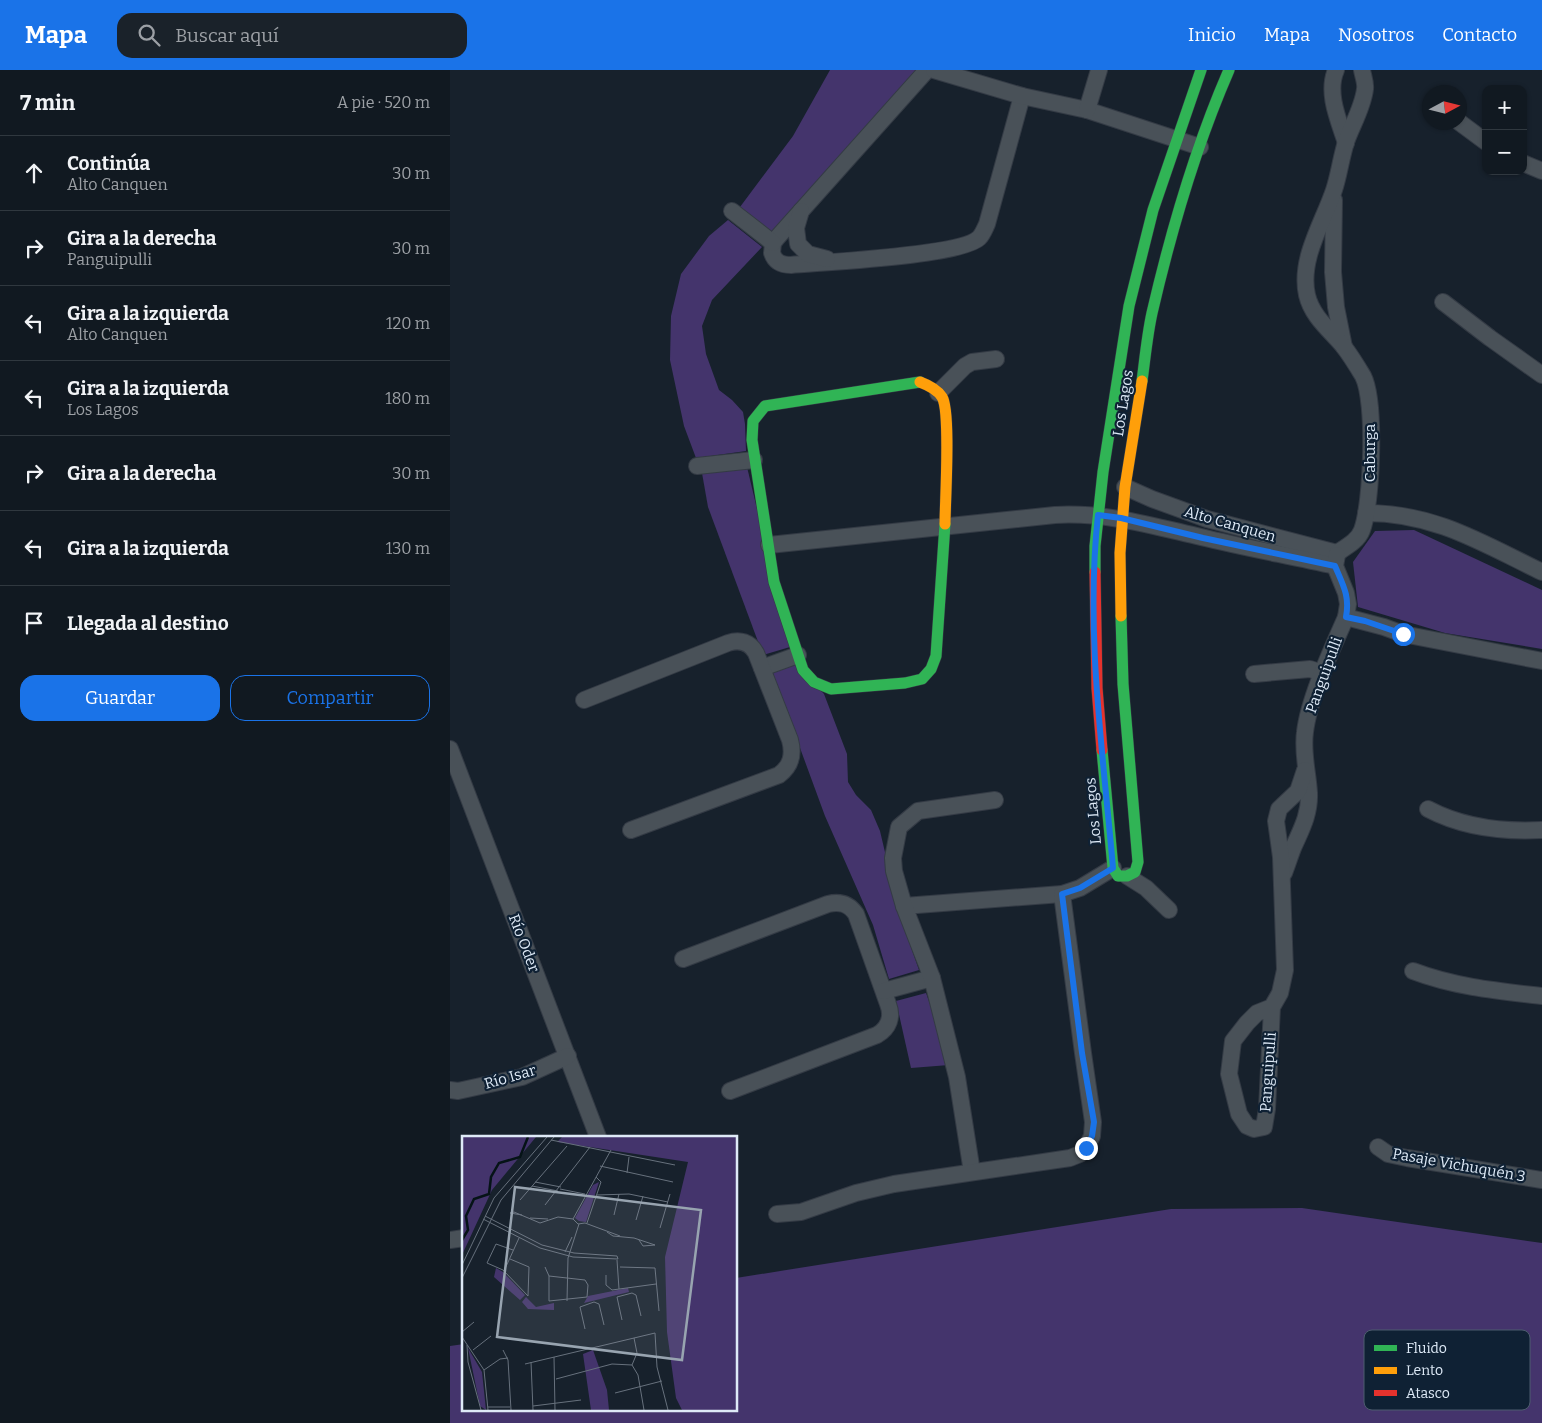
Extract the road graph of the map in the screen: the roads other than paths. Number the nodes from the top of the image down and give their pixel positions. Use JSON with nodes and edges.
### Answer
{"nodes":[{"id":1,"x":927,"y":70,"type":"edge"},
{"id":2,"x":934,"y":70,"type":"edge"},
{"id":3,"x":1099,"y":70,"type":"edge"},
{"id":4,"x":1201,"y":70,"type":"edge"},
{"id":5,"x":1229,"y":70,"type":"edge"},
{"id":6,"x":1336,"y":70,"type":"edge"},
{"id":7,"x":1362,"y":70,"type":"edge"},
{"id":8,"x":1022,"y":96,"type":"junction"},
{"id":9,"x":1087,"y":110,"type":"junction"},
{"id":10,"x":1467,"y":127,"type":"edge"},
{"id":11,"x":1482,"y":139,"type":"edge"},
{"id":12,"x":1176,"y":140,"type":"junction"},
{"id":13,"x":1346,"y":143,"type":"junction"},
{"id":14,"x":1200,"y":147,"type":"junction"},
{"id":15,"x":1527,"y":165,"type":"edge"},
{"id":16,"x":1542,"y":171,"type":"edge"},
{"id":17,"x":1334,"y":190,"type":"junction"},
{"id":18,"x":801,"y":210,"type":"junction"},
{"id":19,"x":732,"y":211,"type":"dead end"},
{"id":20,"x":775,"y":241,"type":"junction"},
{"id":21,"x":798,"y":244,"type":"junction"},
{"id":22,"x":834,"y":261,"type":"junction"},
{"id":23,"x":791,"y":264,"type":"junction"},
{"id":24,"x":1443,"y":302,"type":"dead end"},
{"id":25,"x":1345,"y":348,"type":"junction"},
{"id":26,"x":996,"y":359,"type":"dead end"},
{"id":27,"x":1542,"y":375,"type":"edge"},
{"id":28,"x":938,"y":393,"type":"junction"},
{"id":29,"x":754,"y":460,"type":"junction"},
{"id":30,"x":697,"y":466,"type":"dead end"},
{"id":31,"x":1125,"y":487,"type":"junction"},
{"id":32,"x":1366,"y":513,"type":"junction"},
{"id":33,"x":1098,"y":515,"type":"junction"},
{"id":34,"x":1121,"y":518,"type":"junction"},
{"id":35,"x":1207,"y":519,"type":"junction"},
{"id":36,"x":945,"y":526,"type":"junction"},
{"id":37,"x":1203,"y":538,"type":"junction"},
{"id":38,"x":769,"y":545,"type":"junction"},
{"id":39,"x":1336,"y":559,"type":"junction"},
{"id":40,"x":1542,"y":572,"type":"edge"},
{"id":41,"x":1346,"y":617,"type":"junction"},
{"id":42,"x":798,"y":655,"type":"junction"},
{"id":43,"x":1542,"y":661,"type":"edge"},
{"id":44,"x":762,"y":668,"type":"junction"},
{"id":45,"x":1323,"y":673,"type":"junction"},
{"id":46,"x":1254,"y":674,"type":"dead end"},
{"id":47,"x":584,"y":700,"type":"dead end"},
{"id":48,"x":450,"y":749,"type":"edge"},
{"id":49,"x":1305,"y":770,"type":"junction"},
{"id":50,"x":995,"y":800,"type":"dead end"},
{"id":51,"x":1428,"y":809,"type":"dead end"},
{"id":52,"x":631,"y":830,"type":"dead end"},
{"id":53,"x":1542,"y":830,"type":"edge"},
{"id":54,"x":1136,"y":842,"type":"junction"},
{"id":55,"x":1111,"y":846,"type":"junction"},
{"id":56,"x":1113,"y":868,"type":"junction"},
{"id":57,"x":1127,"y":876,"type":"junction"},
{"id":58,"x":1282,"y":879,"type":"junction"},
{"id":59,"x":1062,"y":894,"type":"junction"},
{"id":60,"x":904,"y":906,"type":"junction"},
{"id":61,"x":1169,"y":910,"type":"dead end"},
{"id":62,"x":683,"y":959,"type":"dead end"},
{"id":63,"x":1413,"y":972,"type":"dead end"},
{"id":64,"x":932,"y":978,"type":"junction"},
{"id":65,"x":884,"y":990,"type":"junction"},
{"id":66,"x":1542,"y":996,"type":"edge"},
{"id":67,"x":1272,"y":1007,"type":"junction"},
{"id":68,"x":568,"y":1056,"type":"junction"},
{"id":69,"x":450,"y":1090,"type":"edge"},
{"id":70,"x":730,"y":1091,"type":"dead end"},
{"id":71,"x":598,"y":1136,"type":"edge"},
{"id":72,"x":1378,"y":1147,"type":"dead end"},
{"id":73,"x":972,"y":1172,"type":"junction"},
{"id":74,"x":1542,"y":1180,"type":"edge"},
{"id":75,"x":778,"y":1214,"type":"dead end"}],
"edges":[{"from":1,"to":18,"type":"street"},
{"from":2,"to":8,"type":"street"},
{"from":3,"to":9,"type":"street"},
{"from":4,"to":12,"type":"street","name":"Los Lagos"},
{"from":5,"to":14,"type":"street","name":"Los Lagos"},
{"from":6,"to":13,"type":"street"},
{"from":7,"to":13,"type":"street","name":"Caburga"},
{"from":8,"to":9,"type":"street"},
{"from":8,"to":22,"type":"street"},
{"from":9,"to":12,"type":"street"},
{"from":10,"to":11,"type":"street"},
{"from":12,"to":14,"type":"street"},
{"from":12,"to":33,"type":"street","name":"Los Lagos"},
{"from":13,"to":17,"type":"street","name":"Caburga"},
{"from":14,"to":31,"type":"street","name":"Los Lagos"},
{"from":15,"to":16,"type":"street"},
{"from":17,"to":25,"type":"street","name":"Caburga"},
{"from":17,"to":25,"type":"street","name":"Caburga"},
{"from":18,"to":20,"type":"street"},
{"from":18,"to":21,"type":"street"},
{"from":19,"to":20,"type":"street"},
{"from":20,"to":21,"type":"street"},
{"from":20,"to":23,"type":"street"},
{"from":21,"to":22,"type":"street"},
{"from":21,"to":23,"type":"street"},
{"from":22,"to":23,"type":"street"},
{"from":24,"to":27,"type":"street"},
{"from":25,"to":32,"type":"street","name":"Caburga"},
{"from":26,"to":28,"type":"street"},
{"from":28,"to":29,"type":"street"},
{"from":28,"to":36,"type":"street"},
{"from":29,"to":30,"type":"street"},
{"from":29,"to":38,"type":"street"},
{"from":31,"to":34,"type":"street","name":"Los Lagos"},
{"from":31,"to":35,"type":"street","name":"Alto Canquen"},
{"from":32,"to":39,"type":"street","name":"Caburga"},
{"from":32,"to":40,"type":"street"},
{"from":33,"to":34,"type":"street","name":"Alto Canquen"},
{"from":33,"to":36,"type":"street","name":"Alto Canquen"},
{"from":33,"to":55,"type":"street","name":"Los Lagos"},
{"from":34,"to":37,"type":"street","name":"Alto Canquen"},
{"from":34,"to":54,"type":"street","name":"Los Lagos"},
{"from":35,"to":37,"type":"street"},
{"from":35,"to":39,"type":"street","name":"Alto Canquen"},
{"from":36,"to":38,"type":"street","name":"Alto Canquen"},
{"from":36,"to":42,"type":"street"},
{"from":37,"to":39,"type":"street","name":"Alto Canquen"},
{"from":38,"to":42,"type":"street"},
{"from":39,"to":41,"type":"street","name":"Panguipulli"},
{"from":41,"to":43,"type":"street"},
{"from":41,"to":45,"type":"street","name":"Panguipulli"},
{"from":42,"to":44,"type":"street"},
{"from":44,"to":47,"type":"street"},
{"from":44,"to":52,"type":"street"},
{"from":45,"to":46,"type":"street"},
{"from":45,"to":49,"type":"street","name":"Panguipulli"},
{"from":48,"to":68,"type":"street","name":"Río Oder"},
{"from":49,"to":58,"type":"street","name":"Panguipulli"},
{"from":49,"to":58,"type":"street","name":"Panguipulli"},
{"from":50,"to":60,"type":"street"},
{"from":51,"to":53,"type":"street"},
{"from":54,"to":55,"type":"street"},
{"from":54,"to":57,"type":"street","name":"Los Lagos"},
{"from":55,"to":56,"type":"street","name":"Los Lagos"},
{"from":56,"to":57,"type":"street"},
{"from":56,"to":59,"type":"street"},
{"from":57,"to":61,"type":"street"},
{"from":58,"to":67,"type":"street","name":"Panguipulli"},
{"from":59,"to":60,"type":"street"},
{"from":59,"to":73,"type":"street"},
{"from":60,"to":64,"type":"street"},
{"from":62,"to":65,"type":"street"},
{"from":63,"to":66,"type":"street"},
{"from":64,"to":65,"type":"street"},
{"from":64,"to":73,"type":"street"},
{"from":65,"to":70,"type":"street"},
{"from":67,"to":67,"type":"street","name":"Panguipulli"},
{"from":68,"to":69,"type":"street","name":"Río Isar"},
{"from":68,"to":71,"type":"street","name":"Río Oder"},
{"from":72,"to":74,"type":"street","name":"Pasaje Vichuquén 3"},
{"from":73,"to":75,"type":"street"}]}
